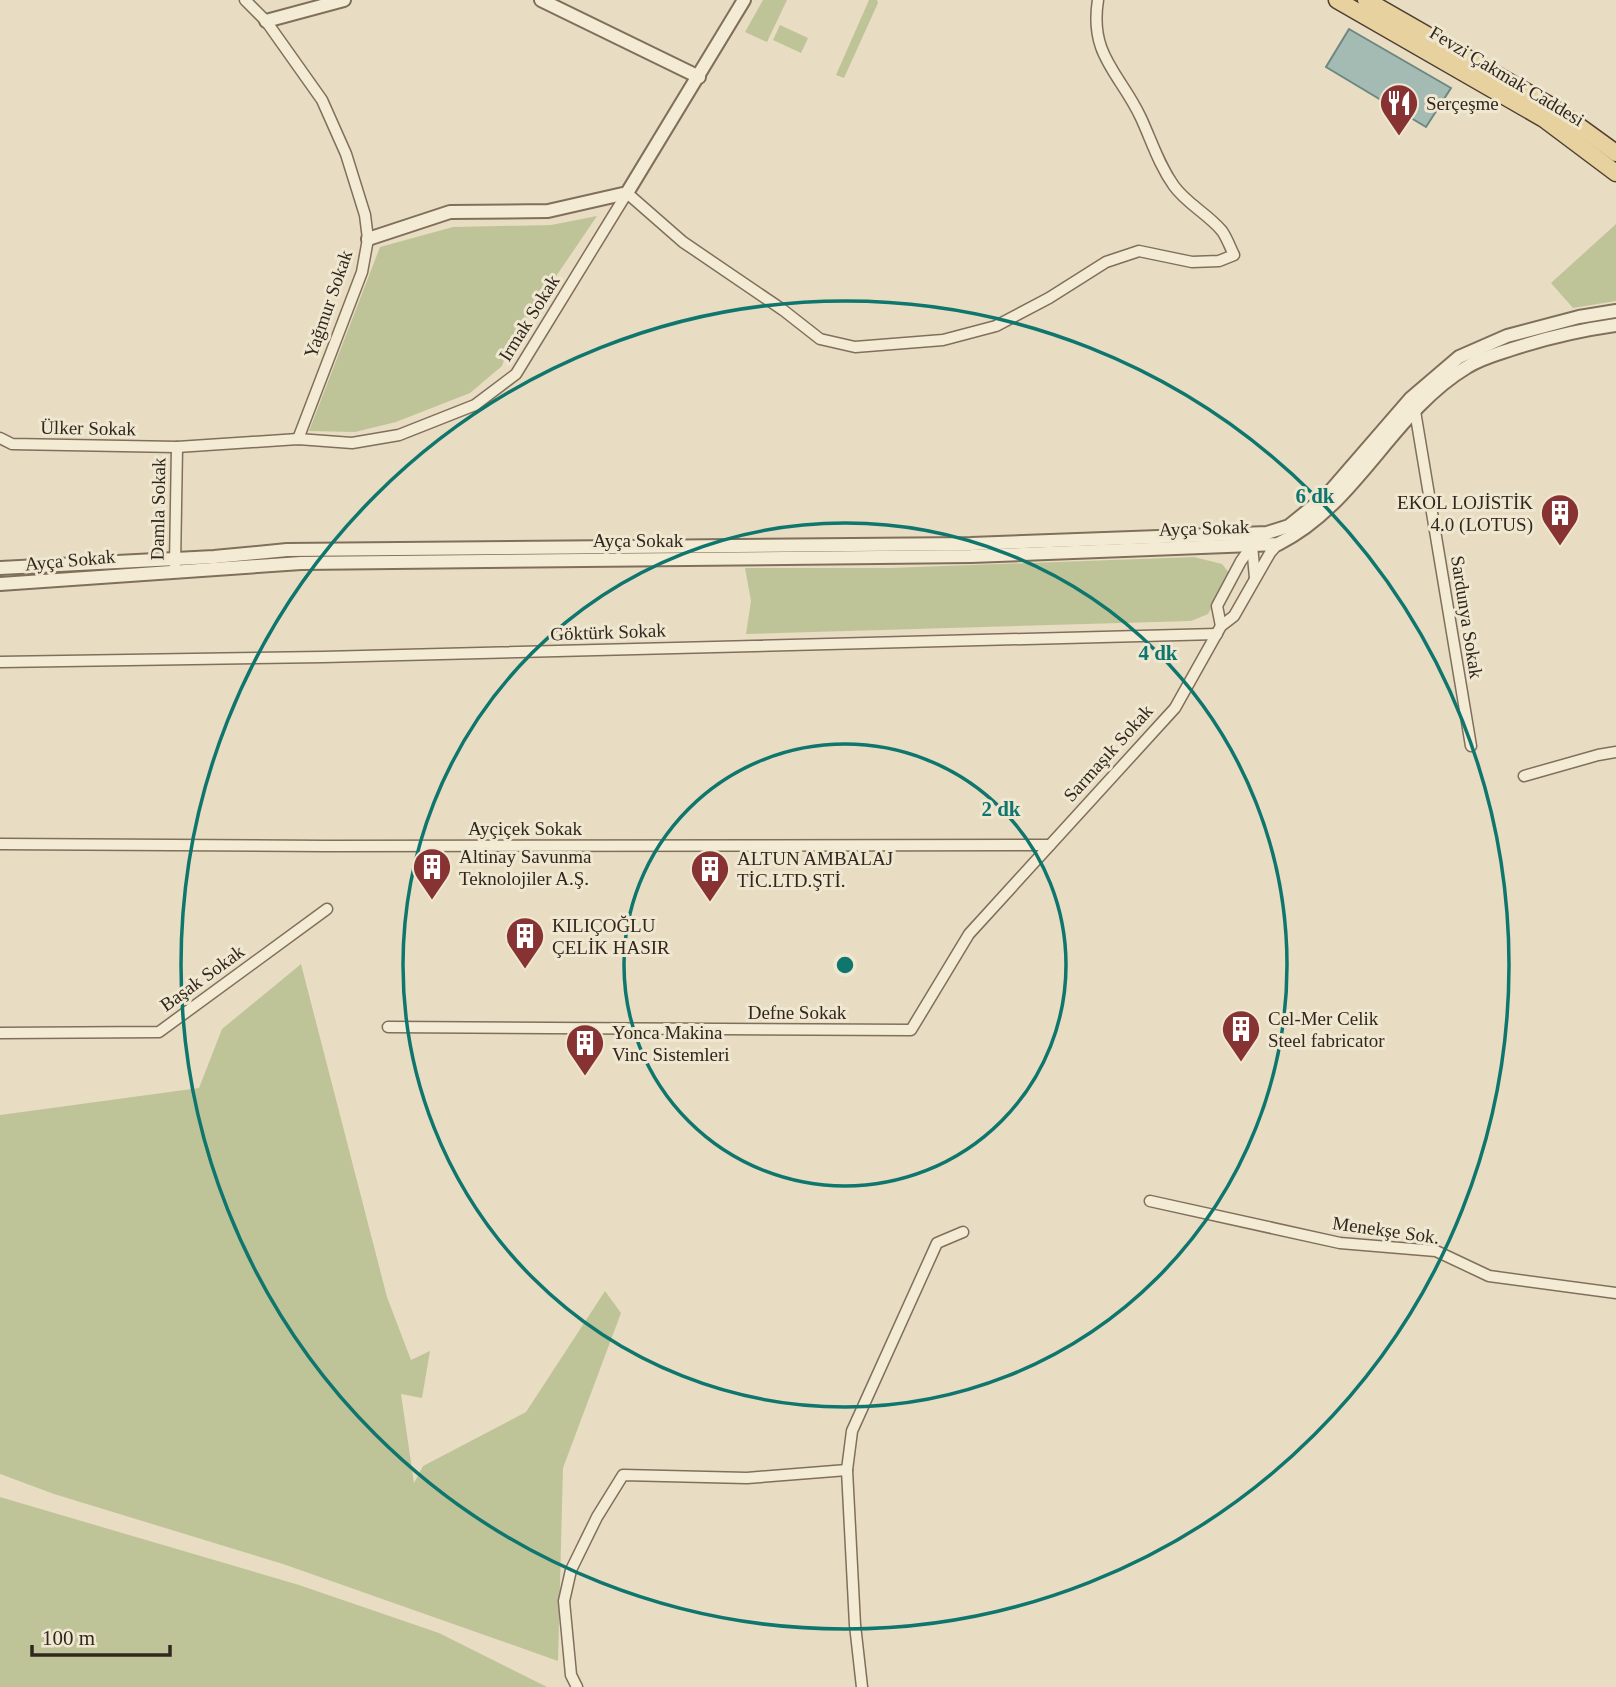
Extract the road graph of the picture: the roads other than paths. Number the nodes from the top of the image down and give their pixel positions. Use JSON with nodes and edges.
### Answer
{"nodes":[{"id":1,"x":245,"y":0,"type":"edge"},
{"id":2,"x":344,"y":0,"type":"edge"},
{"id":3,"x":541,"y":0,"type":"edge"},
{"id":4,"x":744,"y":0,"type":"edge"},
{"id":5,"x":1098,"y":0,"type":"edge"},
{"id":6,"x":1336,"y":0,"type":"edge"},
{"id":7,"x":1366,"y":0,"type":"edge"},
{"id":8,"x":266,"y":21,"type":"junction"},
{"id":9,"x":699,"y":78,"type":"junction"},
{"id":10,"x":1616,"y":153,"type":"edge"},
{"id":11,"x":1616,"y":173,"type":"edge"},
{"id":12,"x":627,"y":193,"type":"junction"},
{"id":13,"x":368,"y":239,"type":"junction"},
{"id":14,"x":1616,"y":312,"type":"edge"},
{"id":15,"x":1616,"y":325,"type":"edge"},
{"id":16,"x":1542,"y":333,"type":"junction"},
{"id":17,"x":1433,"y":386,"type":"junction"},
{"id":18,"x":1415,"y":411,"type":"junction"},
{"id":19,"x":0,"y":438,"type":"edge"},
{"id":20,"x":298,"y":439,"type":"junction"},
{"id":21,"x":177,"y":447,"type":"junction"},
{"id":22,"x":1281,"y":528,"type":"joint"},
{"id":23,"x":1267,"y":533,"type":"junction"},
{"id":24,"x":1227,"y":541,"type":"junction"},
{"id":25,"x":1278,"y":544,"type":"junction"},
{"id":26,"x":1252,"y":545,"type":"junction"},
{"id":27,"x":682,"y":552,"type":"junction"},
{"id":28,"x":175,"y":565,"type":"junction"},
{"id":29,"x":1238,"y":567,"type":"junction"},
{"id":30,"x":0,"y":568,"type":"edge"},
{"id":31,"x":1255,"y":578,"type":"junction"},
{"id":32,"x":0,"y":584,"type":"edge"},
{"id":33,"x":1219,"y":630,"type":"junction"},
{"id":34,"x":0,"y":662,"type":"edge"},
{"id":35,"x":1471,"y":746,"type":"dead end"},
{"id":36,"x":1616,"y":752,"type":"edge"},
{"id":37,"x":1524,"y":776,"type":"dead end"},
{"id":38,"x":0,"y":844,"type":"edge"},
{"id":39,"x":1050,"y":845,"type":"junction"},
{"id":40,"x":327,"y":909,"type":"dead end"},
{"id":41,"x":388,"y":1027,"type":"dead end"},
{"id":42,"x":911,"y":1030,"type":"joint"},
{"id":43,"x":0,"y":1033,"type":"edge"},
{"id":44,"x":1150,"y":1201,"type":"dead end"},
{"id":45,"x":963,"y":1232,"type":"dead end"},
{"id":46,"x":1616,"y":1293,"type":"edge"},
{"id":47,"x":847,"y":1470,"type":"junction"},
{"id":48,"x":577,"y":1687,"type":"edge"},
{"id":49,"x":862,"y":1687,"type":"edge"}],
"edges":[{"from":1,"to":8,"type":"street","name":"Yağmur Sokak"},
{"from":2,"to":8,"type":"street"},
{"from":3,"to":9,"type":"street"},
{"from":4,"to":9,"type":"street"},
{"from":5,"to":12,"type":"street"},
{"from":6,"to":11,"type":"main road","name":"Fevzi Çakmak Caddesi"},
{"from":7,"to":10,"type":"main road","name":"Fevzi Çakmak Caddesi"},
{"from":8,"to":13,"type":"street","name":"Yağmur Sokak"},
{"from":9,"to":12,"type":"street"},
{"from":12,"to":13,"type":"street"},
{"from":12,"to":20,"type":"street","name":"Irmak Sokak"},
{"from":13,"to":20,"type":"street","name":"Yağmur Sokak"},
{"from":14,"to":16,"type":"street","name":"Sarmaşık Sokak"},
{"from":15,"to":16,"type":"street","name":"Sarmaşık Sokak"},
{"from":16,"to":17,"type":"street","name":"Sarmaşık Sokak"},
{"from":17,"to":18,"type":"street","name":"Sarmaşık Sokak"},
{"from":17,"to":22,"type":"street","name":"Sarmaşık Sokak"},
{"from":18,"to":25,"type":"street","name":"Sarmaşık Sokak"},
{"from":18,"to":35,"type":"street","name":"Sardunya Sokak"},
{"from":19,"to":21,"type":"street","name":"Ülker Sokak"},
{"from":20,"to":21,"type":"street","name":"Irmak Sokak"},
{"from":21,"to":28,"type":"street","name":"Damla Sokak"},
{"from":22,"to":23,"type":"street","name":"Ayça Sokak"},
{"from":23,"to":24,"type":"street","name":"Ayça Sokak"},
{"from":23,"to":26,"type":"street","name":"Sarmaşık Sokak"},
{"from":24,"to":26,"type":"street","name":"Ayça Sokak"},
{"from":24,"to":27,"type":"street","name":"Ayça Sokak"},
{"from":24,"to":29,"type":"street"},
{"from":25,"to":26,"type":"street","name":"Ayça Sokak"},
{"from":25,"to":31,"type":"street","name":"Sarmaşık Sokak"},
{"from":26,"to":29,"type":"street","name":"Sarmaşık Sokak"},
{"from":26,"to":31,"type":"street"},
{"from":27,"to":28,"type":"street","name":"Ayça Sokak"},
{"from":27,"to":28,"type":"street","name":"Ayça Sokak"},
{"from":28,"to":30,"type":"street"},
{"from":28,"to":32,"type":"street","name":"Ayça Sokak"},
{"from":29,"to":33,"type":"street","name":"Sarmaşık Sokak"},
{"from":31,"to":33,"type":"street","name":"Sarmaşık Sokak"},
{"from":33,"to":34,"type":"street","name":"Göktürk Sokak"},
{"from":33,"to":39,"type":"street","name":"Sarmaşık Sokak"},
{"from":36,"to":37,"type":"street"},
{"from":38,"to":39,"type":"street","name":"Ayçiçek Sokak"},
{"from":39,"to":42,"type":"street","name":"Sarmaşık Sokak"},
{"from":40,"to":43,"type":"street","name":"Başak Sokak"},
{"from":41,"to":42,"type":"street","name":"Defne Sokak"},
{"from":44,"to":46,"type":"street","name":"Menekşe Sok."},
{"from":45,"to":47,"type":"street"},
{"from":47,"to":48,"type":"street"},
{"from":47,"to":49,"type":"street"}]}
